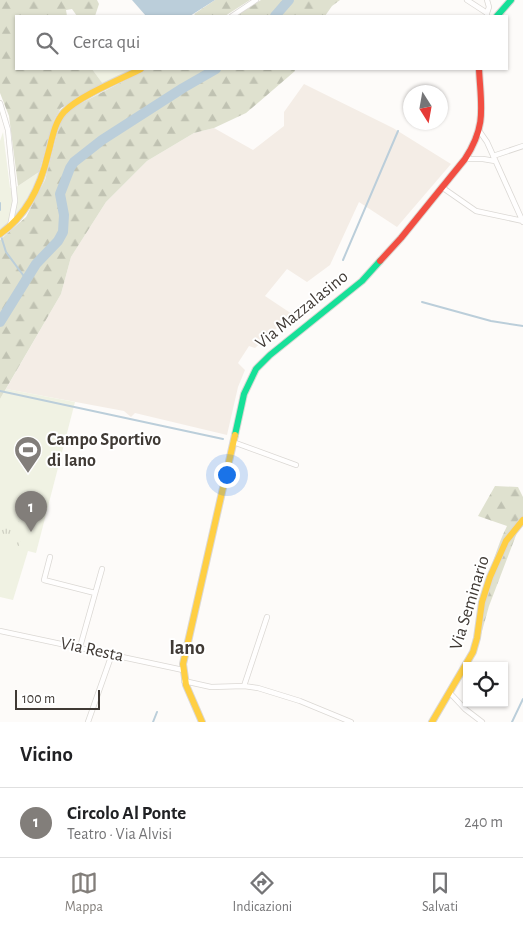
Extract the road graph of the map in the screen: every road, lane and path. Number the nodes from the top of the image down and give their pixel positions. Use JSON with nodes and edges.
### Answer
{"nodes":[{"id":1,"x":256,"y":0,"type":"edge"},
{"id":2,"x":468,"y":0,"type":"edge"},
{"id":3,"x":487,"y":0,"type":"edge"},
{"id":4,"x":511,"y":0,"type":"edge"},
{"id":5,"x":234,"y":15,"type":"edge"},
{"id":6,"x":487,"y":15,"type":"edge"},
{"id":7,"x":498,"y":15,"type":"edge"},
{"id":8,"x":139,"y":70,"type":"edge"},
{"id":9,"x":479,"y":70,"type":"edge"},
{"id":10,"x":0,"y":103,"type":"edge"},
{"id":11,"x":480,"y":132,"type":"junction"},
{"id":12,"x":523,"y":146,"type":"edge"},
{"id":13,"x":465,"y":159,"type":"junction"},
{"id":14,"x":494,"y":159,"type":"junction"},
{"id":15,"x":443,"y":188,"type":"junction"},
{"id":16,"x":523,"y":222,"type":"edge"},
{"id":17,"x":10,"y":227,"type":"junction"},
{"id":18,"x":1,"y":233,"type":"edge"},
{"id":19,"x":233,"y":442,"type":"junction"},
{"id":20,"x":296,"y":465,"type":"dead end"},
{"id":21,"x":522,"y":521,"type":"edge"},
{"id":22,"x":50,"y":557,"type":"dead end"},
{"id":23,"x":102,"y":569,"type":"dead end"},
{"id":24,"x":95,"y":593,"type":"junction"},
{"id":25,"x":267,"y":617,"type":"dead end"},
{"id":26,"x":0,"y":630,"type":"edge"},
{"id":27,"x":80,"y":647,"type":"junction"},
{"id":28,"x":112,"y":654,"type":"junction"},
{"id":29,"x":183,"y":670,"type":"junction"},
{"id":30,"x":184,"y":681,"type":"junction"},
{"id":31,"x":244,"y":686,"type":"junction"},
{"id":32,"x":450,"y":693,"type":"junction"},
{"id":33,"x":88,"y":722,"type":"edge"},
{"id":34,"x":202,"y":722,"type":"edge"},
{"id":35,"x":350,"y":722,"type":"edge"},
{"id":36,"x":432,"y":722,"type":"edge"},
{"id":37,"x":482,"y":722,"type":"edge"}],
"edges":[{"from":1,"to":5,"type":"street"},
{"from":2,"to":6,"type":"street"},
{"from":3,"to":6,"type":"street"},
{"from":4,"to":7,"type":"main road"},
{"from":8,"to":17,"type":"main road"},
{"from":9,"to":11,"type":"main road","name":"Via Mazzalasino"},
{"from":10,"to":17,"type":"street"},
{"from":11,"to":13,"type":"main road","name":"Via Mazzalasino"},
{"from":11,"to":14,"type":"street"},
{"from":12,"to":14,"type":"street"},
{"from":13,"to":14,"type":"street"},
{"from":13,"to":15,"type":"main road","name":"Via Mazzalasino"},
{"from":14,"to":16,"type":"street"},
{"from":15,"to":16,"type":"street"},
{"from":15,"to":19,"type":"main road","name":"Via Mazzalasino"},
{"from":17,"to":18,"type":"main road"},
{"from":19,"to":20,"type":"street"},
{"from":19,"to":29,"type":"main road","name":"Via Mazzalasino"},
{"from":21,"to":32,"type":"main road","name":"Via Seminario"},
{"from":22,"to":24,"type":"street"},
{"from":23,"to":24,"type":"street"},
{"from":24,"to":27,"type":"street"},
{"from":25,"to":31,"type":"street"},
{"from":26,"to":27,"type":"street","name":"Via Resta"},
{"from":27,"to":28,"type":"street","name":"Via Resta"},
{"from":28,"to":29,"type":"street","name":"Via Resta"},
{"from":28,"to":33,"type":"street"},
{"from":29,"to":30,"type":"main road","name":"Via Mazzalasino"},
{"from":30,"to":31,"type":"street"},
{"from":30,"to":34,"type":"main road","name":"Via Mazzalasino"},
{"from":31,"to":35,"type":"street"},
{"from":32,"to":36,"type":"main road","name":"Via Seminario"},
{"from":32,"to":37,"type":"street"}]}
